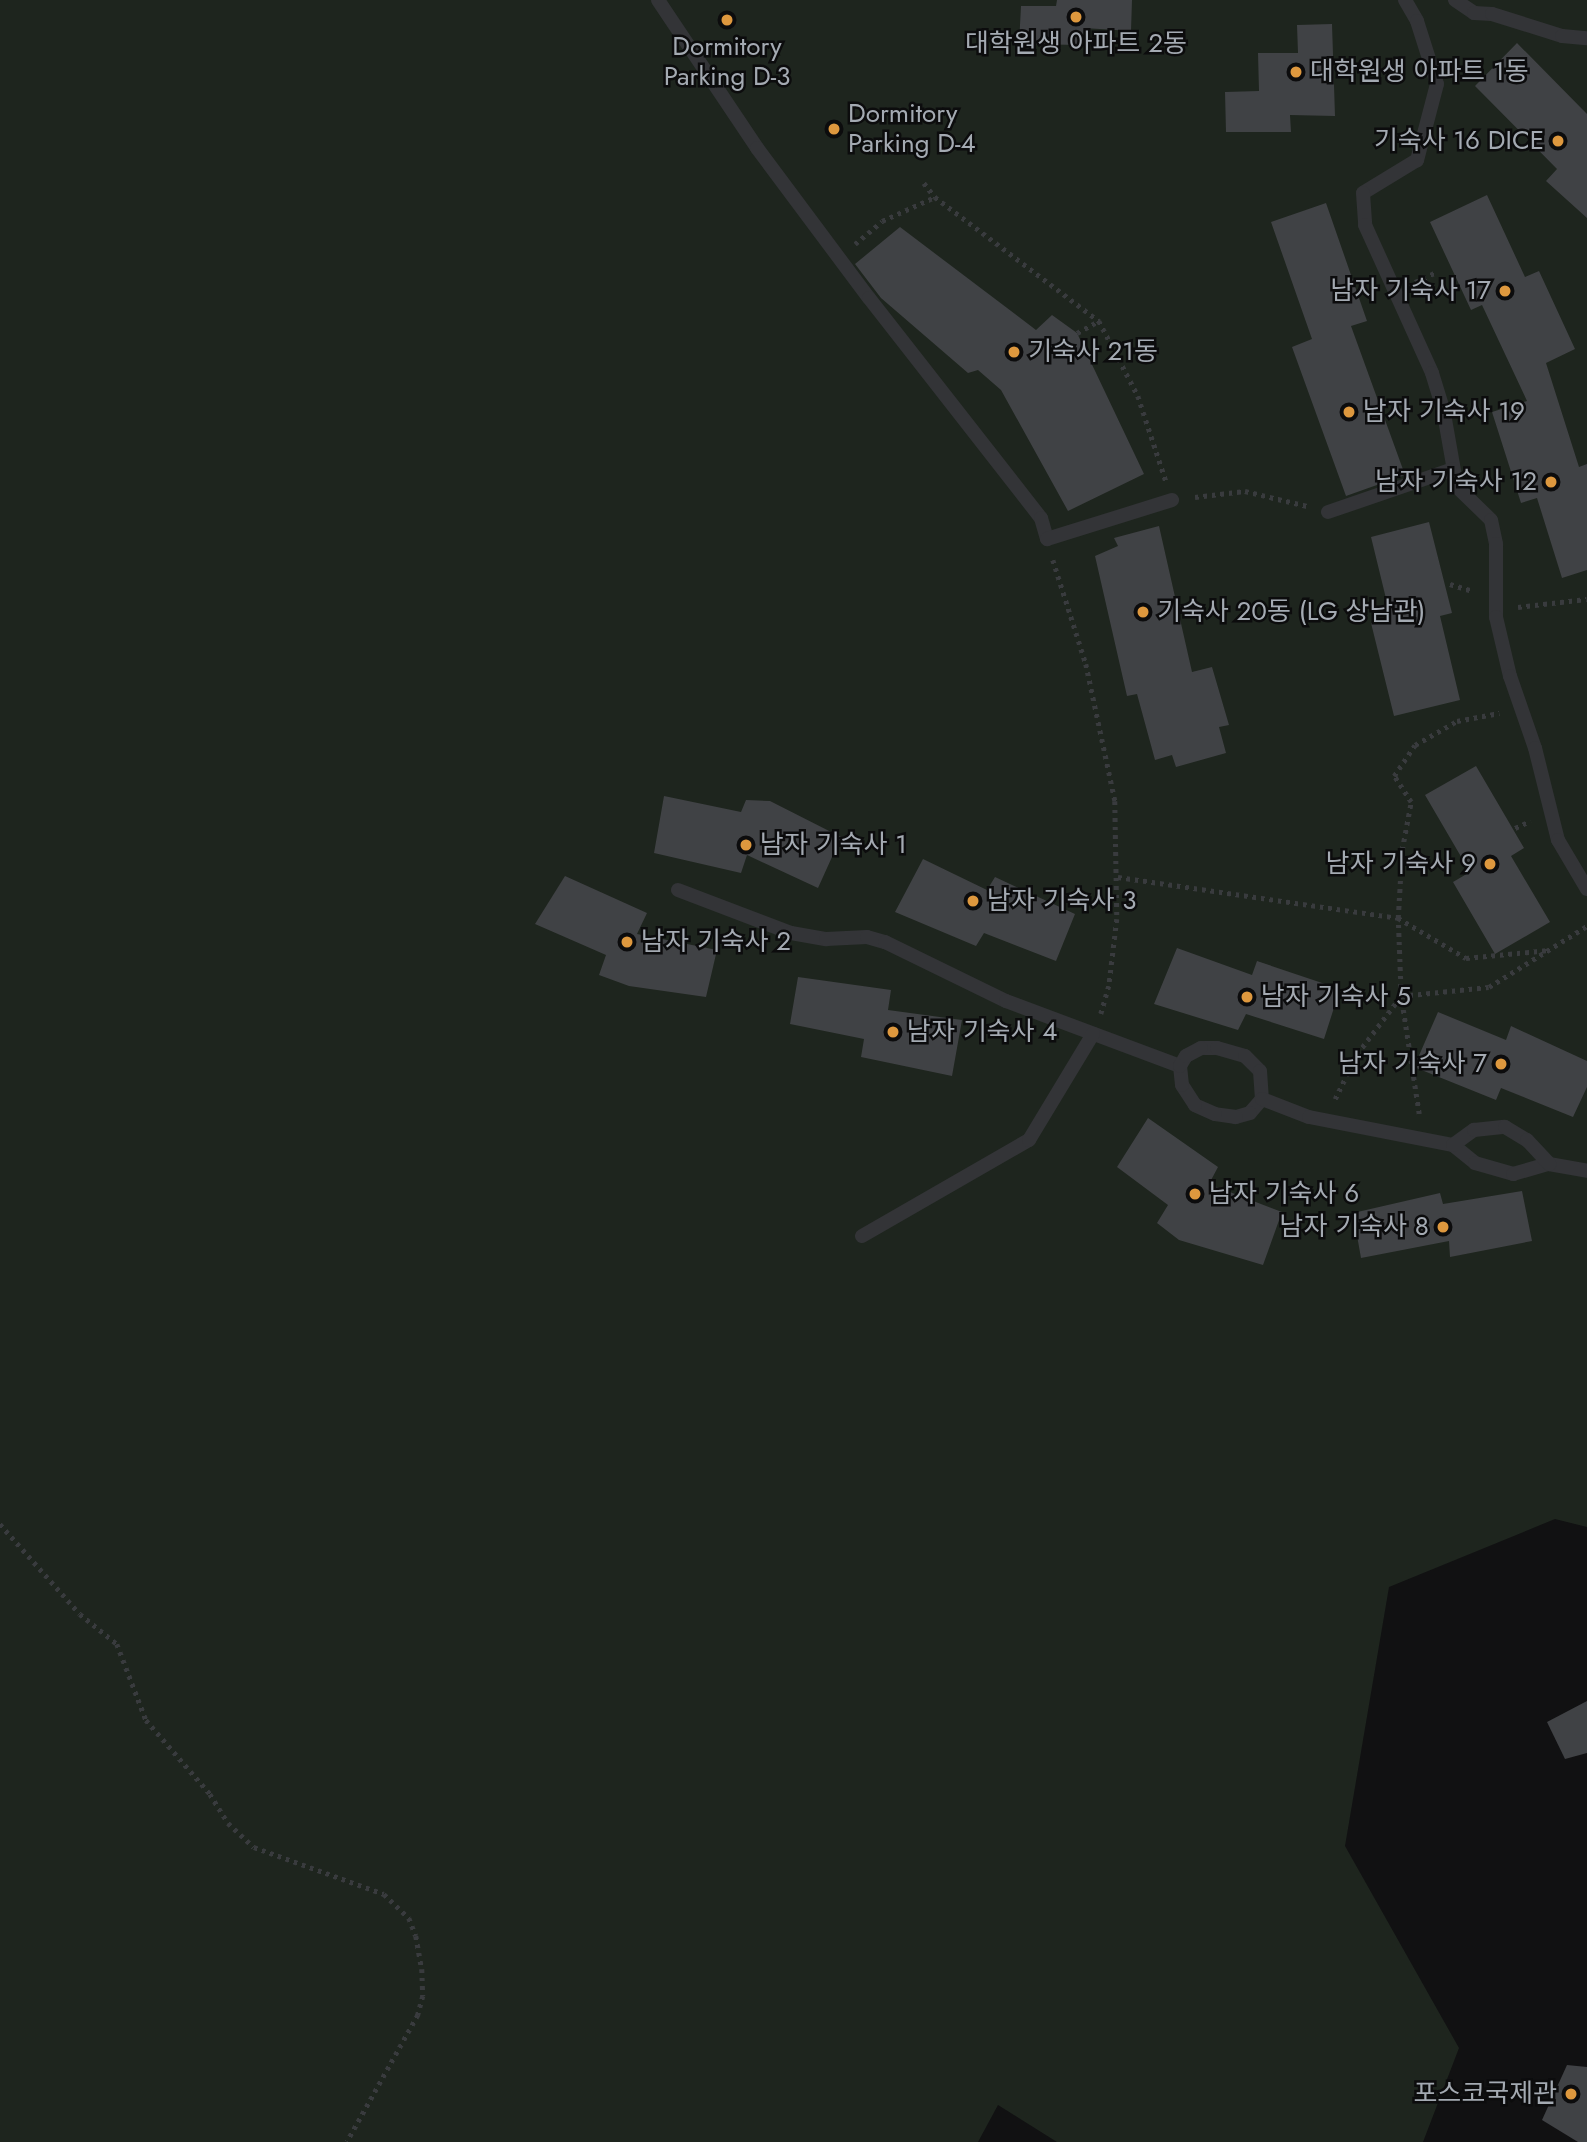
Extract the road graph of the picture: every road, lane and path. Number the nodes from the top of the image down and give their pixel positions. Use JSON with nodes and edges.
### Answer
{"nodes":[{"id":1,"x":657,"y":0,"type":"edge"},
{"id":2,"x":1405,"y":0,"type":"edge"},
{"id":3,"x":1455,"y":0,"type":"edge"},
{"id":4,"x":1587,"y":38,"type":"edge"},
{"id":5,"x":924,"y":183,"type":"dead end"},
{"id":6,"x":934,"y":197,"type":"junction"},
{"id":7,"x":840,"y":258,"type":"junction"},
{"id":8,"x":1099,"y":321,"type":"junction"},
{"id":9,"x":1077,"y":333,"type":"dead end"},
{"id":10,"x":1453,"y":469,"type":"junction"},
{"id":11,"x":1172,"y":500,"type":"junction"},
{"id":12,"x":1328,"y":512,"type":"joint"},
{"id":13,"x":1047,"y":539,"type":"junction"},
{"id":14,"x":1587,"y":598,"type":"edge"},
{"id":15,"x":1496,"y":609,"type":"junction"},
{"id":16,"x":1520,"y":709,"type":"junction"},
{"id":17,"x":1118,"y":877,"type":"junction"},
{"id":18,"x":1587,"y":889,"type":"edge"},
{"id":19,"x":678,"y":890,"type":"dead end"},
{"id":20,"x":1398,"y":918,"type":"junction"},
{"id":21,"x":1587,"y":926,"type":"edge"},
{"id":22,"x":1549,"y":950,"type":"junction"},
{"id":23,"x":1401,"y":996,"type":"junction"},
{"id":24,"x":1093,"y":1034,"type":"junction"},
{"id":25,"x":1180,"y":1066,"type":"junction"},
{"id":26,"x":1262,"y":1099,"type":"junction"},
{"id":27,"x":1324,"y":1120,"type":"junction"},
{"id":28,"x":1423,"y":1139,"type":"junction"},
{"id":29,"x":1453,"y":1145,"type":"junction"},
{"id":30,"x":1549,"y":1164,"type":"junction"},
{"id":31,"x":1587,"y":1171,"type":"edge"},
{"id":32,"x":862,"y":1237,"type":"dead end"},
{"id":33,"x":0,"y":1524,"type":"edge"},
{"id":34,"x":347,"y":2142,"type":"edge"}],
"edges":[{"from":1,"to":7,"type":"lane"},
{"from":2,"to":10,"type":"lane"},
{"from":3,"to":4,"type":"lane"},
{"from":5,"to":6,"type":"path"},
{"from":6,"to":7,"type":"path"},
{"from":6,"to":8,"type":"path"},
{"from":7,"to":13,"type":"lane"},
{"from":8,"to":9,"type":"path"},
{"from":8,"to":11,"type":"path"},
{"from":10,"to":12,"type":"lane"},
{"from":10,"to":15,"type":"lane"},
{"from":11,"to":12,"type":"path"},
{"from":11,"to":13,"type":"lane"},
{"from":13,"to":17,"type":"path"},
{"from":14,"to":15,"type":"path"},
{"from":15,"to":16,"type":"lane"},
{"from":16,"to":18,"type":"lane"},
{"from":16,"to":20,"type":"path"},
{"from":17,"to":20,"type":"path"},
{"from":17,"to":24,"type":"path"},
{"from":19,"to":24,"type":"lane"},
{"from":20,"to":22,"type":"path"},
{"from":20,"to":23,"type":"path"},
{"from":21,"to":22,"type":"path"},
{"from":22,"to":23,"type":"path"},
{"from":23,"to":27,"type":"path"},
{"from":23,"to":28,"type":"path"},
{"from":24,"to":25,"type":"lane"},
{"from":24,"to":32,"type":"lane"},
{"from":25,"to":26,"type":"lane"},
{"from":25,"to":26,"type":"lane"},
{"from":26,"to":27,"type":"lane"},
{"from":27,"to":28,"type":"lane"},
{"from":28,"to":29,"type":"lane"},
{"from":29,"to":30,"type":"lane"},
{"from":29,"to":30,"type":"lane"},
{"from":30,"to":31,"type":"lane"},
{"from":33,"to":34,"type":"path"}]}
